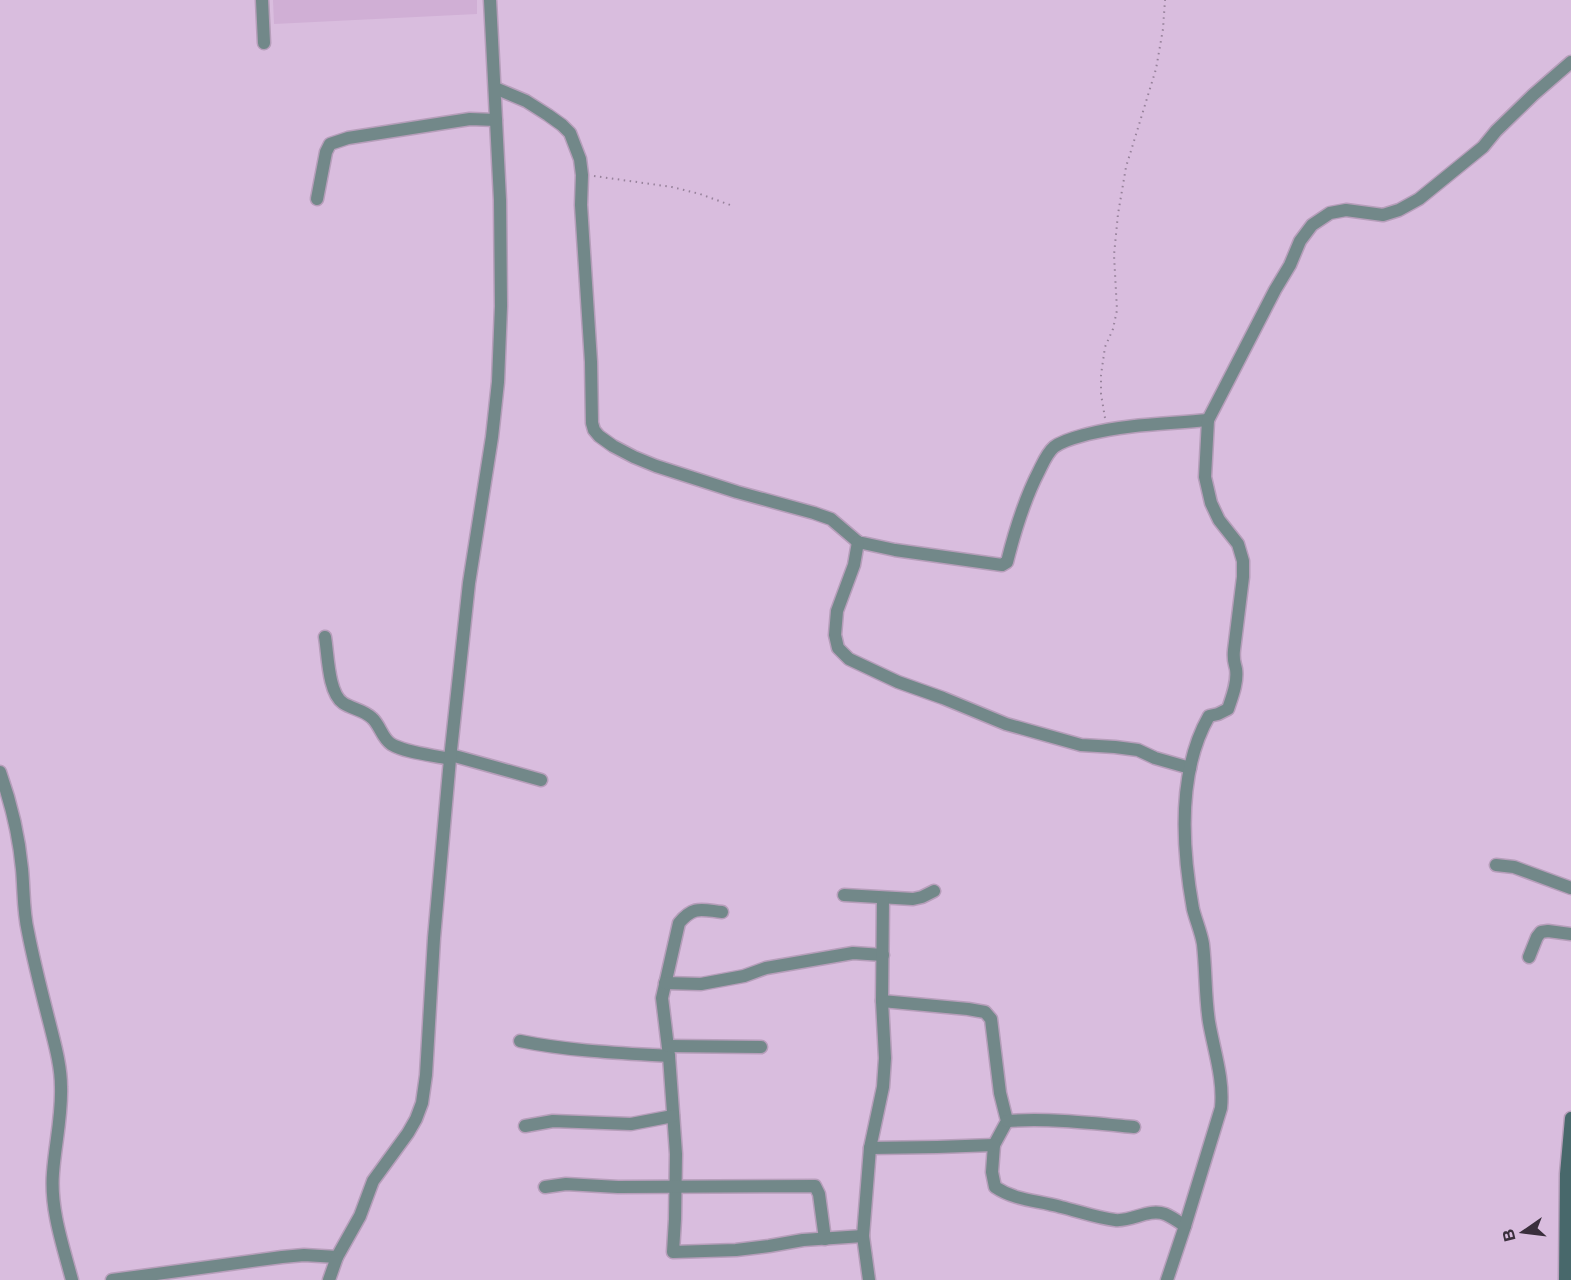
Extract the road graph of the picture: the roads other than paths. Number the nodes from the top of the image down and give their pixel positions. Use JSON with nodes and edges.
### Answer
{"nodes":[{"id":1,"x":262,"y":0,"type":"edge"},
{"id":2,"x":490,"y":0,"type":"edge"},
{"id":3,"x":264,"y":43,"type":"dead end"},
{"id":4,"x":1571,"y":62,"type":"edge"},
{"id":5,"x":495,"y":88,"type":"junction"},
{"id":6,"x":496,"y":120,"type":"junction"},
{"id":7,"x":317,"y":199,"type":"dead end"},
{"id":8,"x":1208,"y":420,"type":"junction"},
{"id":9,"x":858,"y":542,"type":"junction"},
{"id":10,"x":326,"y":637,"type":"dead end"},
{"id":11,"x":451,"y":757,"type":"junction"},
{"id":12,"x":1190,"y":768,"type":"junction"},
{"id":13,"x":0,"y":772,"type":"edge"},
{"id":14,"x":541,"y":780,"type":"dead end"},
{"id":15,"x":1496,"y":865,"type":"dead end"},
{"id":16,"x":1571,"y":888,"type":"edge"},
{"id":17,"x":934,"y":891,"type":"dead end"},
{"id":18,"x":844,"y":895,"type":"dead end"},
{"id":19,"x":883,"y":898,"type":"junction"},
{"id":20,"x":722,"y":912,"type":"dead end"},
{"id":21,"x":1571,"y":934,"type":"edge"},
{"id":22,"x":883,"y":955,"type":"junction"},
{"id":23,"x":1529,"y":957,"type":"dead end"},
{"id":24,"x":665,"y":983,"type":"junction"},
{"id":25,"x":882,"y":1001,"type":"junction"},
{"id":26,"x":520,"y":1041,"type":"dead end"},
{"id":27,"x":761,"y":1047,"type":"dead end"},
{"id":28,"x":668,"y":1051,"type":"junction"},
{"id":29,"x":674,"y":1116,"type":"junction"},
{"id":30,"x":1571,"y":1118,"type":"edge"},
{"id":31,"x":1006,"y":1121,"type":"junction"},
{"id":32,"x":525,"y":1126,"type":"dead end"},
{"id":33,"x":1134,"y":1127,"type":"dead end"},
{"id":34,"x":994,"y":1144,"type":"junction"},
{"id":35,"x":870,"y":1148,"type":"junction"},
{"id":36,"x":545,"y":1187,"type":"dead end"},
{"id":37,"x":675,"y":1187,"type":"junction"},
{"id":38,"x":1185,"y":1226,"type":"junction"},
{"id":39,"x":863,"y":1236,"type":"junction"},
{"id":40,"x":825,"y":1239,"type":"junction"},
{"id":41,"x":337,"y":1257,"type":"junction"},
{"id":42,"x":72,"y":1280,"type":"edge"},
{"id":43,"x":112,"y":1280,"type":"edge"},
{"id":44,"x":328,"y":1280,"type":"edge"},
{"id":45,"x":869,"y":1280,"type":"edge"},
{"id":46,"x":1167,"y":1280,"type":"edge"},
{"id":47,"x":1565,"y":1280,"type":"edge"}],
"edges":[{"from":1,"to":3,"type":"street"},
{"from":2,"to":5,"type":"street"},
{"from":4,"to":8,"type":"street"},
{"from":5,"to":6,"type":"street"},
{"from":5,"to":9,"type":"street"},
{"from":6,"to":7,"type":"street"},
{"from":6,"to":11,"type":"street"},
{"from":8,"to":9,"type":"street"},
{"from":8,"to":12,"type":"street"},
{"from":9,"to":12,"type":"street"},
{"from":10,"to":11,"type":"street"},
{"from":11,"to":14,"type":"street"},
{"from":11,"to":41,"type":"street"},
{"from":12,"to":38,"type":"street"},
{"from":13,"to":42,"type":"street"},
{"from":15,"to":16,"type":"street"},
{"from":17,"to":19,"type":"street"},
{"from":18,"to":19,"type":"street"},
{"from":19,"to":22,"type":"street"},
{"from":20,"to":24,"type":"street"},
{"from":21,"to":23,"type":"street"},
{"from":22,"to":24,"type":"street"},
{"from":22,"to":25,"type":"street"},
{"from":24,"to":28,"type":"street"},
{"from":25,"to":31,"type":"street"},
{"from":25,"to":35,"type":"street"},
{"from":26,"to":28,"type":"street"},
{"from":27,"to":28,"type":"street"},
{"from":28,"to":29,"type":"street"},
{"from":29,"to":32,"type":"street"},
{"from":29,"to":37,"type":"street"},
{"from":30,"to":47,"type":"main road"},
{"from":31,"to":33,"type":"street"},
{"from":31,"to":34,"type":"street"},
{"from":34,"to":35,"type":"street"},
{"from":34,"to":38,"type":"street"},
{"from":35,"to":39,"type":"street"},
{"from":36,"to":37,"type":"street"},
{"from":37,"to":40,"type":"street"},
{"from":37,"to":40,"type":"street"},
{"from":38,"to":46,"type":"street"},
{"from":39,"to":40,"type":"street"},
{"from":39,"to":45,"type":"street"},
{"from":41,"to":43,"type":"street"},
{"from":41,"to":44,"type":"street"}]}
